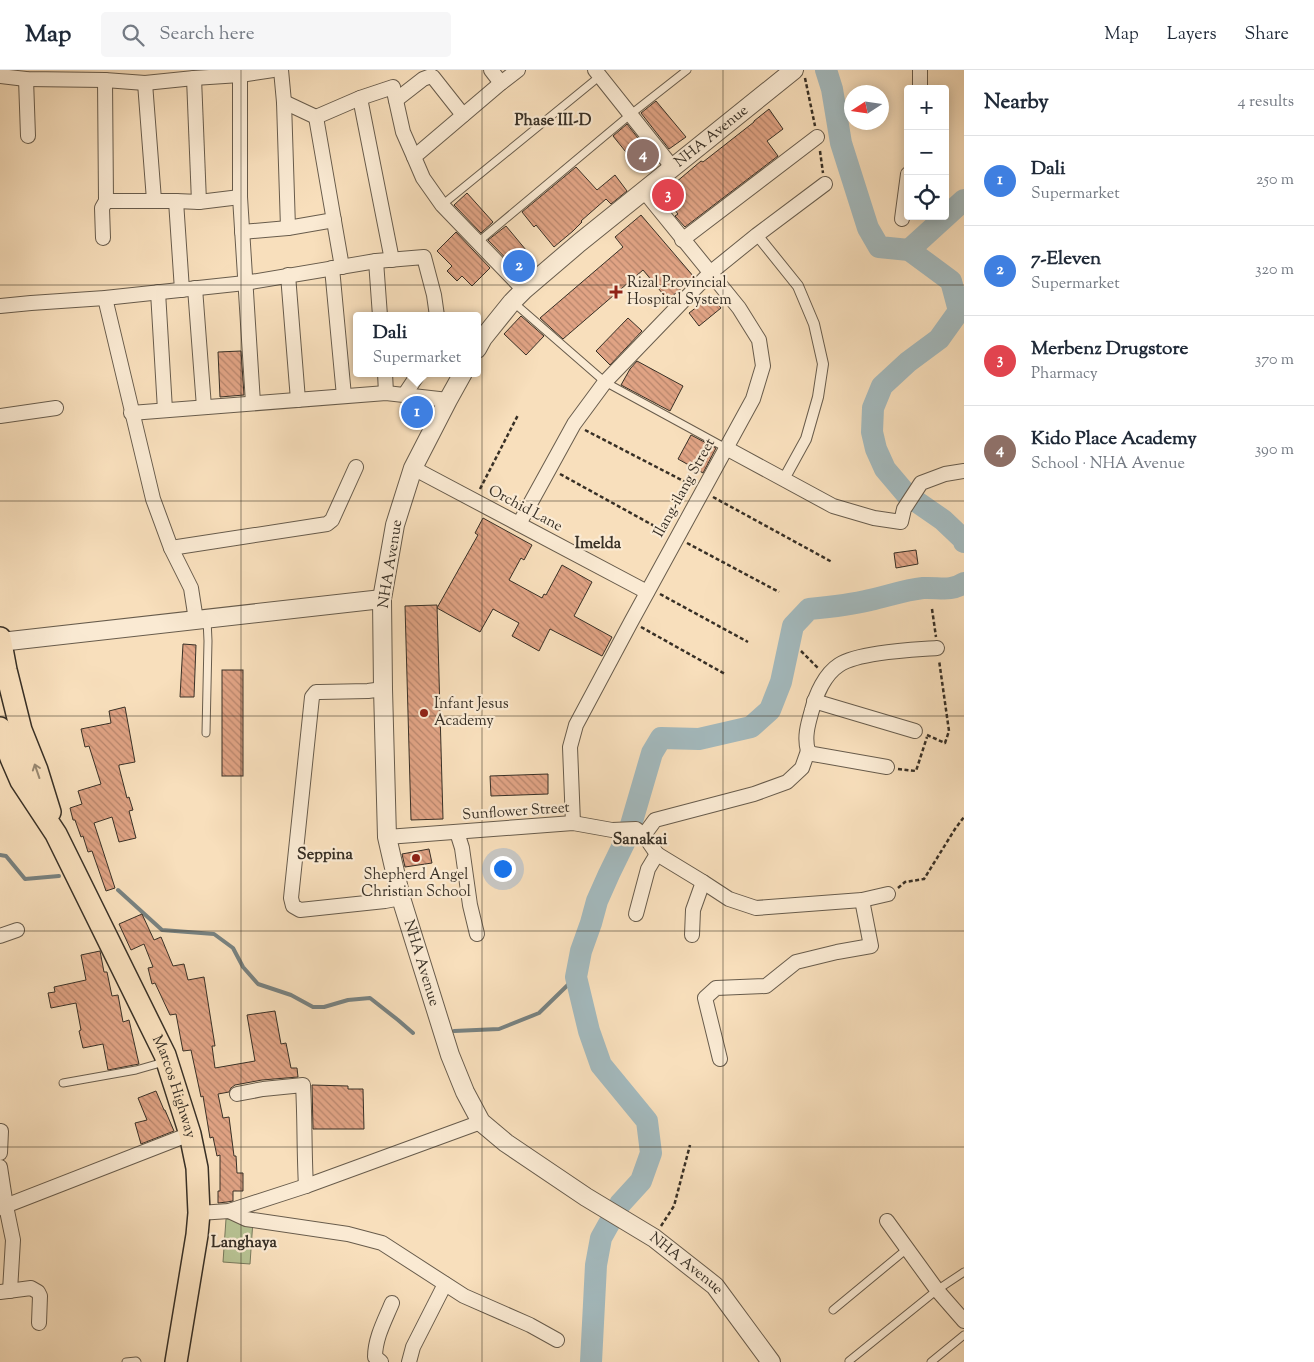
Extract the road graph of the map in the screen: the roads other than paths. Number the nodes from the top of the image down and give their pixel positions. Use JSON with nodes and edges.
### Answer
{"nodes":[{"id":1,"x":273,"y":70,"type":"edge"},
{"id":2,"x":281,"y":70,"type":"edge"},
{"id":3,"x":491,"y":70,"type":"edge"},
{"id":4,"x":518,"y":70,"type":"edge"},
{"id":5,"x":687,"y":70,"type":"edge"},
{"id":6,"x":794,"y":70,"type":"edge"},
{"id":7,"x":920,"y":70,"type":"edge"},
{"id":8,"x":600,"y":72,"type":"edge"},
{"id":9,"x":240,"y":75,"type":"junction"},
{"id":10,"x":0,"y":76,"type":"edge"},
{"id":11,"x":194,"y":78,"type":"junction"},
{"id":12,"x":26,"y":79,"type":"junction"},
{"id":13,"x":105,"y":80,"type":"junction"},
{"id":14,"x":145,"y":83,"type":"junction"},
{"id":15,"x":500,"y":83,"type":"junction"},
{"id":16,"x":920,"y":85,"type":"edge"},
{"id":17,"x":360,"y":98,"type":"junction"},
{"id":18,"x":396,"y":100,"type":"junction"},
{"id":19,"x":284,"y":102,"type":"junction"},
{"id":20,"x":631,"y":114,"type":"junction"},
{"id":21,"x":463,"y":115,"type":"junction"},
{"id":22,"x":316,"y":117,"type":"junction"},
{"id":23,"x":28,"y":136,"type":"dead end"},
{"id":24,"x":817,"y":136,"type":"dead end"},
{"id":25,"x":414,"y":157,"type":"junction"},
{"id":26,"x":673,"y":168,"type":"junction"},
{"id":27,"x":908,"y":175,"type":"edge"},
{"id":28,"x":825,"y":184,"type":"dead end"},
{"id":29,"x":644,"y":191,"type":"junction"},
{"id":30,"x":240,"y":198,"type":"junction"},
{"id":31,"x":154,"y":200,"type":"junction"},
{"id":32,"x":176,"y":200,"type":"junction"},
{"id":33,"x":106,"y":201,"type":"junction"},
{"id":34,"x":199,"y":202,"type":"junction"},
{"id":35,"x":442,"y":205,"type":"junction"},
{"id":36,"x":902,"y":219,"type":"dead end"},
{"id":37,"x":334,"y":220,"type":"junction"},
{"id":38,"x":288,"y":228,"type":"junction"},
{"id":39,"x":242,"y":232,"type":"junction"},
{"id":40,"x":757,"y":235,"type":"junction"},
{"id":41,"x":103,"y":238,"type":"dead end"},
{"id":42,"x":682,"y":240,"type":"junction"},
{"id":43,"x":478,"y":242,"type":"junction"},
{"id":44,"x":392,"y":260,"type":"junction"},
{"id":45,"x":376,"y":261,"type":"junction"},
{"id":46,"x":337,"y":267,"type":"junction"},
{"id":47,"x":710,"y":273,"type":"junction"},
{"id":48,"x":288,"y":275,"type":"junction"},
{"id":49,"x":245,"y":282,"type":"junction"},
{"id":50,"x":188,"y":289,"type":"junction"},
{"id":51,"x":158,"y":292,"type":"junction"},
{"id":52,"x":518,"y":296,"type":"junction"},
{"id":53,"x":105,"y":298,"type":"junction"},
{"id":54,"x":0,"y":306,"type":"edge"},
{"id":55,"x":380,"y":312,"type":"edge"},
{"id":56,"x":436,"y":312,"type":"edge"},
{"id":57,"x":481,"y":342,"type":"edge"},
{"id":58,"x":385,"y":377,"type":"edge"},
{"id":59,"x":416,"y":377,"type":"edge"},
{"id":60,"x":461,"y":377,"type":"edge"},
{"id":61,"x":606,"y":382,"type":"junction"},
{"id":62,"x":386,"y":393,"type":"junction"},
{"id":63,"x":405,"y":394,"type":"junction"},
{"id":64,"x":344,"y":396,"type":"junction"},
{"id":65,"x":298,"y":400,"type":"junction"},
{"id":66,"x":448,"y":400,"type":"junction"},
{"id":67,"x":253,"y":404,"type":"junction"},
{"id":68,"x":204,"y":407,"type":"junction"},
{"id":69,"x":56,"y":408,"type":"dead end"},
{"id":70,"x":165,"y":410,"type":"junction"},
{"id":71,"x":131,"y":413,"type":"junction"},
{"id":72,"x":0,"y":416,"type":"edge"},
{"id":73,"x":726,"y":448,"type":"junction"},
{"id":74,"x":356,"y":467,"type":"dead end"},
{"id":75,"x":413,"y":468,"type":"junction"},
{"id":76,"x":964,"y":471,"type":"edge"},
{"id":77,"x":784,"y":479,"type":"junction"},
{"id":78,"x":520,"y":524,"type":"junction"},
{"id":79,"x":171,"y":548,"type":"junction"},
{"id":80,"x":648,"y":590,"type":"junction"},
{"id":81,"x":382,"y":599,"type":"junction"},
{"id":82,"x":202,"y":620,"type":"junction"},
{"id":83,"x":0,"y":641,"type":"edge"},
{"id":84,"x":937,"y":648,"type":"dead end"},
{"id":85,"x":383,"y":689,"type":"junction"},
{"id":86,"x":814,"y":701,"type":"junction"},
{"id":87,"x":0,"y":728,"type":"edge"},
{"id":88,"x":206,"y":733,"type":"dead end"},
{"id":89,"x":921,"y":733,"type":"road end"},
{"id":90,"x":808,"y":751,"type":"junction"},
{"id":91,"x":886,"y":767,"type":"road end"},
{"id":92,"x":573,"y":823,"type":"junction"},
{"id":93,"x":457,"y":832,"type":"junction"},
{"id":94,"x":640,"y":832,"type":"junction"},
{"id":95,"x":56,"y":834,"type":"junction"},
{"id":96,"x":387,"y":837,"type":"junction"},
{"id":97,"x":657,"y":854,"type":"junction"},
{"id":98,"x":703,"y":882,"type":"junction"},
{"id":99,"x":888,"y":894,"type":"road end"},
{"id":100,"x":401,"y":898,"type":"junction"},
{"id":101,"x":862,"y":900,"type":"junction"},
{"id":102,"x":636,"y":914,"type":"dead end"},
{"id":103,"x":18,"y":930,"type":"dead end"},
{"id":104,"x":477,"y":934,"type":"dead end"},
{"id":105,"x":692,"y":935,"type":"dead end"},
{"id":106,"x":0,"y":936,"type":"edge"},
{"id":107,"x":720,"y":1059,"type":"dead end"},
{"id":108,"x":167,"y":1061,"type":"junction"},
{"id":109,"x":63,"y":1083,"type":"dead end"},
{"id":110,"x":237,"y":1094,"type":"dead end"},
{"id":111,"x":481,"y":1122,"type":"junction"},
{"id":112,"x":1,"y":1131,"type":"dead end"},
{"id":113,"x":190,"y":1134,"type":"junction"},
{"id":114,"x":0,"y":1153,"type":"edge"},
{"id":115,"x":0,"y":1167,"type":"edge"},
{"id":116,"x":306,"y":1186,"type":"junction"},
{"id":117,"x":3,"y":1207,"type":"edge"},
{"id":118,"x":229,"y":1210,"type":"junction"},
{"id":119,"x":199,"y":1214,"type":"junction"},
{"id":120,"x":887,"y":1220,"type":"dead end"},
{"id":121,"x":908,"y":1248,"type":"junction"},
{"id":122,"x":964,"y":1272,"type":"edge"},
{"id":123,"x":445,"y":1284,"type":"junction"},
{"id":124,"x":938,"y":1290,"type":"junction"},
{"id":125,"x":5,"y":1292,"type":"edge"},
{"id":126,"x":392,"y":1303,"type":"dead end"},
{"id":127,"x":833,"y":1310,"type":"dead end"},
{"id":128,"x":964,"y":1321,"type":"edge"},
{"id":129,"x":39,"y":1323,"type":"dead end"},
{"id":130,"x":964,"y":1335,"type":"edge"},
{"id":131,"x":557,"y":1340,"type":"dead end"},
{"id":132,"x":849,"y":1361,"type":"edge"},
{"id":133,"x":126,"y":1362,"type":"edge"},
{"id":134,"x":137,"y":1362,"type":"edge"},
{"id":135,"x":176,"y":1362,"type":"edge"},
{"id":136,"x":381,"y":1362,"type":"edge"},
{"id":137,"x":409,"y":1362,"type":"edge"},
{"id":138,"x":771,"y":1362,"type":"edge"},
{"id":139,"x":931,"y":1362,"type":"edge"}],
"edges":[{"from":1,"to":9,"type":"street"},
{"from":2,"to":19,"type":"street"},
{"from":3,"to":15,"type":"street"},
{"from":4,"to":15,"type":"street"},
{"from":5,"to":20,"type":"lane"},
{"from":6,"to":26,"type":"street","name":"NHA Avenue"},
{"from":7,"to":16,"type":"street"},
{"from":8,"to":20,"type":"street"},
{"from":8,"to":35,"type":"lane"},
{"from":9,"to":11,"type":"street"},
{"from":9,"to":30,"type":"street"},
{"from":10,"to":12,"type":"street"},
{"from":11,"to":14,"type":"street"},
{"from":11,"to":34,"type":"street"},
{"from":12,"to":13,"type":"street"},
{"from":12,"to":23,"type":"street"},
{"from":13,"to":14,"type":"street"},
{"from":13,"to":33,"type":"street"},
{"from":14,"to":31,"type":"street"},
{"from":15,"to":21,"type":"street"},
{"from":17,"to":18,"type":"street"},
{"from":17,"to":22,"type":"street"},
{"from":17,"to":44,"type":"street"},
{"from":18,"to":21,"type":"street"},
{"from":18,"to":25,"type":"street"},
{"from":19,"to":22,"type":"street"},
{"from":19,"to":38,"type":"street"},
{"from":20,"to":26,"type":"street"},
{"from":20,"to":43,"type":"lane"},
{"from":21,"to":25,"type":"street"},
{"from":22,"to":37,"type":"street"},
{"from":24,"to":42,"type":"street"},
{"from":25,"to":35,"type":"street"},
{"from":26,"to":29,"type":"street","name":"NHA Avenue"},
{"from":27,"to":36,"type":"street"},
{"from":28,"to":40,"type":"street"},
{"from":29,"to":42,"type":"street","name":"Ilang-ilang Street"},
{"from":29,"to":52,"type":"street","name":"NHA Avenue"},
{"from":30,"to":34,"type":"street"},
{"from":30,"to":39,"type":"street"},
{"from":31,"to":32,"type":"street"},
{"from":31,"to":33,"type":"street"},
{"from":32,"to":34,"type":"street"},
{"from":32,"to":50,"type":"street"},
{"from":33,"to":41,"type":"street"},
{"from":35,"to":43,"type":"street"},
{"from":37,"to":38,"type":"street"},
{"from":37,"to":46,"type":"street"},
{"from":38,"to":39,"type":"street"},
{"from":39,"to":49,"type":"street"},
{"from":40,"to":47,"type":"street"},
{"from":40,"to":77,"type":"street"},
{"from":42,"to":47,"type":"street","name":"Ilang-ilang Street"},
{"from":43,"to":52,"type":"street"},
{"from":44,"to":45,"type":"street"},
{"from":44,"to":56,"type":"street"},
{"from":45,"to":46,"type":"street"},
{"from":45,"to":55,"type":"street"},
{"from":46,"to":48,"type":"street"},
{"from":46,"to":64,"type":"street"},
{"from":47,"to":61,"type":"street"},
{"from":47,"to":73,"type":"street","name":"Ilang-ilang Street"},
{"from":48,"to":49,"type":"street"},
{"from":48,"to":65,"type":"street"},
{"from":49,"to":50,"type":"street"},
{"from":49,"to":67,"type":"street"},
{"from":50,"to":51,"type":"street"},
{"from":50,"to":68,"type":"street"},
{"from":51,"to":53,"type":"street"},
{"from":51,"to":70,"type":"street"},
{"from":52,"to":57,"type":"street","name":"NHA Avenue"},
{"from":52,"to":61,"type":"lane"},
{"from":53,"to":54,"type":"street"},
{"from":53,"to":71,"type":"street"},
{"from":58,"to":62,"type":"street"},
{"from":59,"to":63,"type":"street"},
{"from":60,"to":66,"type":"street","name":"NHA Avenue"},
{"from":61,"to":73,"type":"lane"},
{"from":61,"to":78,"type":"street"},
{"from":62,"to":63,"type":"street"},
{"from":62,"to":64,"type":"street"},
{"from":63,"to":66,"type":"street"},
{"from":64,"to":65,"type":"street"},
{"from":65,"to":67,"type":"street"},
{"from":66,"to":75,"type":"street","name":"NHA Avenue"},
{"from":67,"to":68,"type":"street"},
{"from":68,"to":70,"type":"street"},
{"from":69,"to":72,"type":"street"},
{"from":70,"to":71,"type":"street"},
{"from":71,"to":79,"type":"street"},
{"from":73,"to":77,"type":"street"},
{"from":73,"to":80,"type":"street","name":"Ilang-ilang Street"},
{"from":74,"to":79,"type":"street"},
{"from":75,"to":78,"type":"street","name":"Orchid Lane"},
{"from":75,"to":81,"type":"street","name":"NHA Avenue"},
{"from":76,"to":77,"type":"street"},
{"from":78,"to":80,"type":"street","name":"Orchid Lane"},
{"from":79,"to":82,"type":"street"},
{"from":80,"to":92,"type":"street","name":"Ilang-ilang Street"},
{"from":81,"to":82,"type":"street"},
{"from":81,"to":85,"type":"street","name":"NHA Avenue"},
{"from":82,"to":83,"type":"street"},
{"from":82,"to":88,"type":"lane"},
{"from":95,"to":83,"type":"main road","name":"Marcos Highway","one_way":true},
{"from":84,"to":86,"type":"street"},
{"from":85,"to":96,"type":"street","name":"NHA Avenue"},
{"from":85,"to":100,"type":"street"},
{"from":86,"to":89,"type":"street"},
{"from":86,"to":90,"type":"street"},
{"from":87,"to":95,"type":"main road","name":"Marcos Highway"},
{"from":90,"to":91,"type":"street"},
{"from":90,"to":94,"type":"street"},
{"from":92,"to":93,"type":"street","name":"Sunflower Street"},
{"from":92,"to":94,"type":"street","name":"Sunflower Street"},
{"from":93,"to":96,"type":"street","name":"Sunflower Street"},
{"from":93,"to":104,"type":"street"},
{"from":94,"to":97,"type":"street"},
{"from":95,"to":108,"type":"main road","name":"Marcos Highway"},
{"from":96,"to":100,"type":"street","name":"NHA Avenue"},
{"from":97,"to":98,"type":"street"},
{"from":97,"to":102,"type":"street"},
{"from":98,"to":101,"type":"street"},
{"from":98,"to":105,"type":"street"},
{"from":99,"to":101,"type":"street"},
{"from":100,"to":111,"type":"street","name":"NHA Avenue"},
{"from":101,"to":107,"type":"street"},
{"from":103,"to":106,"type":"street"},
{"from":108,"to":109,"type":"lane"},
{"from":108,"to":113,"type":"main road","name":"Marcos Highway"},
{"from":110,"to":116,"type":"street"},
{"from":111,"to":116,"type":"street"},
{"from":111,"to":138,"type":"street","name":"NHA Avenue"},
{"from":112,"to":114,"type":"street"},
{"from":113,"to":117,"type":"street"},
{"from":113,"to":119,"type":"main road","name":"Marcos Highway"},
{"from":115,"to":117,"type":"street"},
{"from":116,"to":118,"type":"street"},
{"from":117,"to":125,"type":"street"},
{"from":118,"to":119,"type":"street"},
{"from":118,"to":123,"type":"street"},
{"from":119,"to":135,"type":"main road","name":"Marcos Highway"},
{"from":120,"to":121,"type":"street"},
{"from":121,"to":124,"type":"street"},
{"from":121,"to":127,"type":"lane"},
{"from":122,"to":124,"type":"lane"},
{"from":123,"to":131,"type":"street"},
{"from":123,"to":137,"type":"street"},
{"from":124,"to":128,"type":"street"},
{"from":124,"to":132,"type":"lane"},
{"from":125,"to":129,"type":"street"},
{"from":126,"to":136,"type":"street"},
{"from":130,"to":139,"type":"lane"},
{"from":133,"to":134,"type":"lane"}]}
